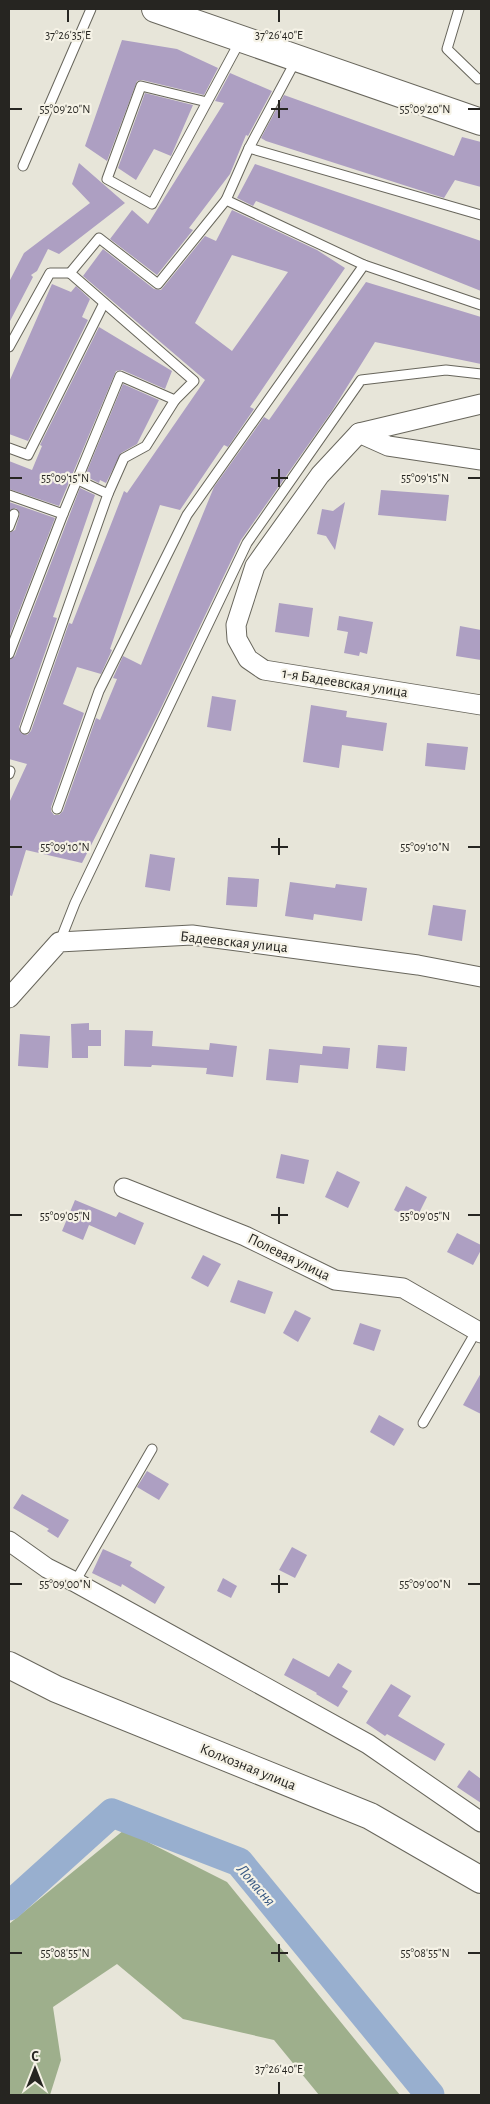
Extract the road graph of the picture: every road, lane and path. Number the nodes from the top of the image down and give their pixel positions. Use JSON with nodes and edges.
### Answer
{"nodes":[{"id":1,"x":91,"y":9,"type":"edge"},
{"id":2,"x":155,"y":9,"type":"edge"},
{"id":3,"x":459,"y":9,"type":"edge"},
{"id":4,"x":241,"y":39,"type":"junction"},
{"id":5,"x":297,"y":58,"type":"junction"},
{"id":6,"x":478,"y":79,"type":"dead end"},
{"id":7,"x":207,"y":102,"type":"junction"},
{"id":8,"x":481,"y":122,"type":"edge"},
{"id":9,"x":249,"y":148,"type":"junction"},
{"id":10,"x":23,"y":166,"type":"dead end"},
{"id":11,"x":226,"y":200,"type":"junction"},
{"id":12,"x":481,"y":215,"type":"edge"},
{"id":13,"x":364,"y":265,"type":"junction"},
{"id":14,"x":70,"y":273,"type":"junction"},
{"id":15,"x":104,"y":303,"type":"junction"},
{"id":16,"x":481,"y":304,"type":"edge"},
{"id":17,"x":9,"y":347,"type":"edge"},
{"id":18,"x":481,"y":374,"type":"edge"},
{"id":19,"x":175,"y":400,"type":"junction"},
{"id":20,"x":481,"y":404,"type":"edge"},
{"id":21,"x":359,"y":433,"type":"junction"},
{"id":22,"x":9,"y":448,"type":"edge"},
{"id":23,"x":481,"y":460,"type":"edge"},
{"id":24,"x":78,"y":480,"type":"junction"},
{"id":25,"x":108,"y":494,"type":"junction"},
{"id":26,"x":9,"y":495,"type":"edge"},
{"id":27,"x":14,"y":514,"type":"dead end"},
{"id":28,"x":63,"y":514,"type":"junction"},
{"id":29,"x":9,"y":527,"type":"edge"},
{"id":30,"x":9,"y":654,"type":"edge"},
{"id":31,"x":481,"y":705,"type":"edge"},
{"id":32,"x":25,"y":729,"type":"dead end"},
{"id":33,"x":57,"y":809,"type":"dead end"},
{"id":34,"x":60,"y":942,"type":"junction"},
{"id":35,"x":481,"y":977,"type":"edge"},
{"id":36,"x":9,"y":998,"type":"edge"},
{"id":37,"x":124,"y":1188,"type":"dead end"},
{"id":38,"x":479,"y":1331,"type":"edge"},
{"id":39,"x":422,"y":1423,"type":"dead end"},
{"id":40,"x":152,"y":1449,"type":"dead end"},
{"id":41,"x":9,"y":1541,"type":"edge"},
{"id":42,"x":75,"y":1582,"type":"junction"},
{"id":43,"x":9,"y":1665,"type":"edge"},
{"id":44,"x":481,"y":1822,"type":"edge"},
{"id":45,"x":481,"y":1880,"type":"edge"}],
"edges":[{"from":1,"to":10,"type":"lane"},
{"from":2,"to":4,"type":"main road"},
{"from":3,"to":6,"type":"lane"},
{"from":4,"to":5,"type":"main road"},
{"from":4,"to":7,"type":"lane"},
{"from":5,"to":8,"type":"main road"},
{"from":5,"to":9,"type":"lane"},
{"from":7,"to":7,"type":"lane"},
{"from":9,"to":11,"type":"lane"},
{"from":9,"to":12,"type":"lane"},
{"from":11,"to":13,"type":"lane"},
{"from":11,"to":14,"type":"lane"},
{"from":13,"to":16,"type":"lane"},
{"from":13,"to":33,"type":"lane"},
{"from":14,"to":15,"type":"lane"},
{"from":14,"to":17,"type":"lane"},
{"from":15,"to":19,"type":"lane"},
{"from":15,"to":22,"type":"lane"},
{"from":18,"to":34,"type":"lane"},
{"from":19,"to":24,"type":"lane"},
{"from":19,"to":25,"type":"lane"},
{"from":20,"to":21,"type":"street"},
{"from":21,"to":23,"type":"street"},
{"from":21,"to":31,"type":"street","name":"1-я Бадеевская улица"},
{"from":24,"to":25,"type":"lane"},
{"from":24,"to":28,"type":"lane"},
{"from":25,"to":32,"type":"lane"},
{"from":26,"to":28,"type":"lane"},
{"from":27,"to":29,"type":"lane"},
{"from":28,"to":30,"type":"lane"},
{"from":34,"to":35,"type":"street","name":"Бадеевская улица"},
{"from":34,"to":36,"type":"street"},
{"from":37,"to":38,"type":"street","name":"Полевая улица"},
{"from":38,"to":39,"type":"lane"},
{"from":40,"to":42,"type":"lane"},
{"from":41,"to":42,"type":"street"},
{"from":42,"to":44,"type":"street"},
{"from":43,"to":45,"type":"main road","name":"Колхозная улица"}]}
